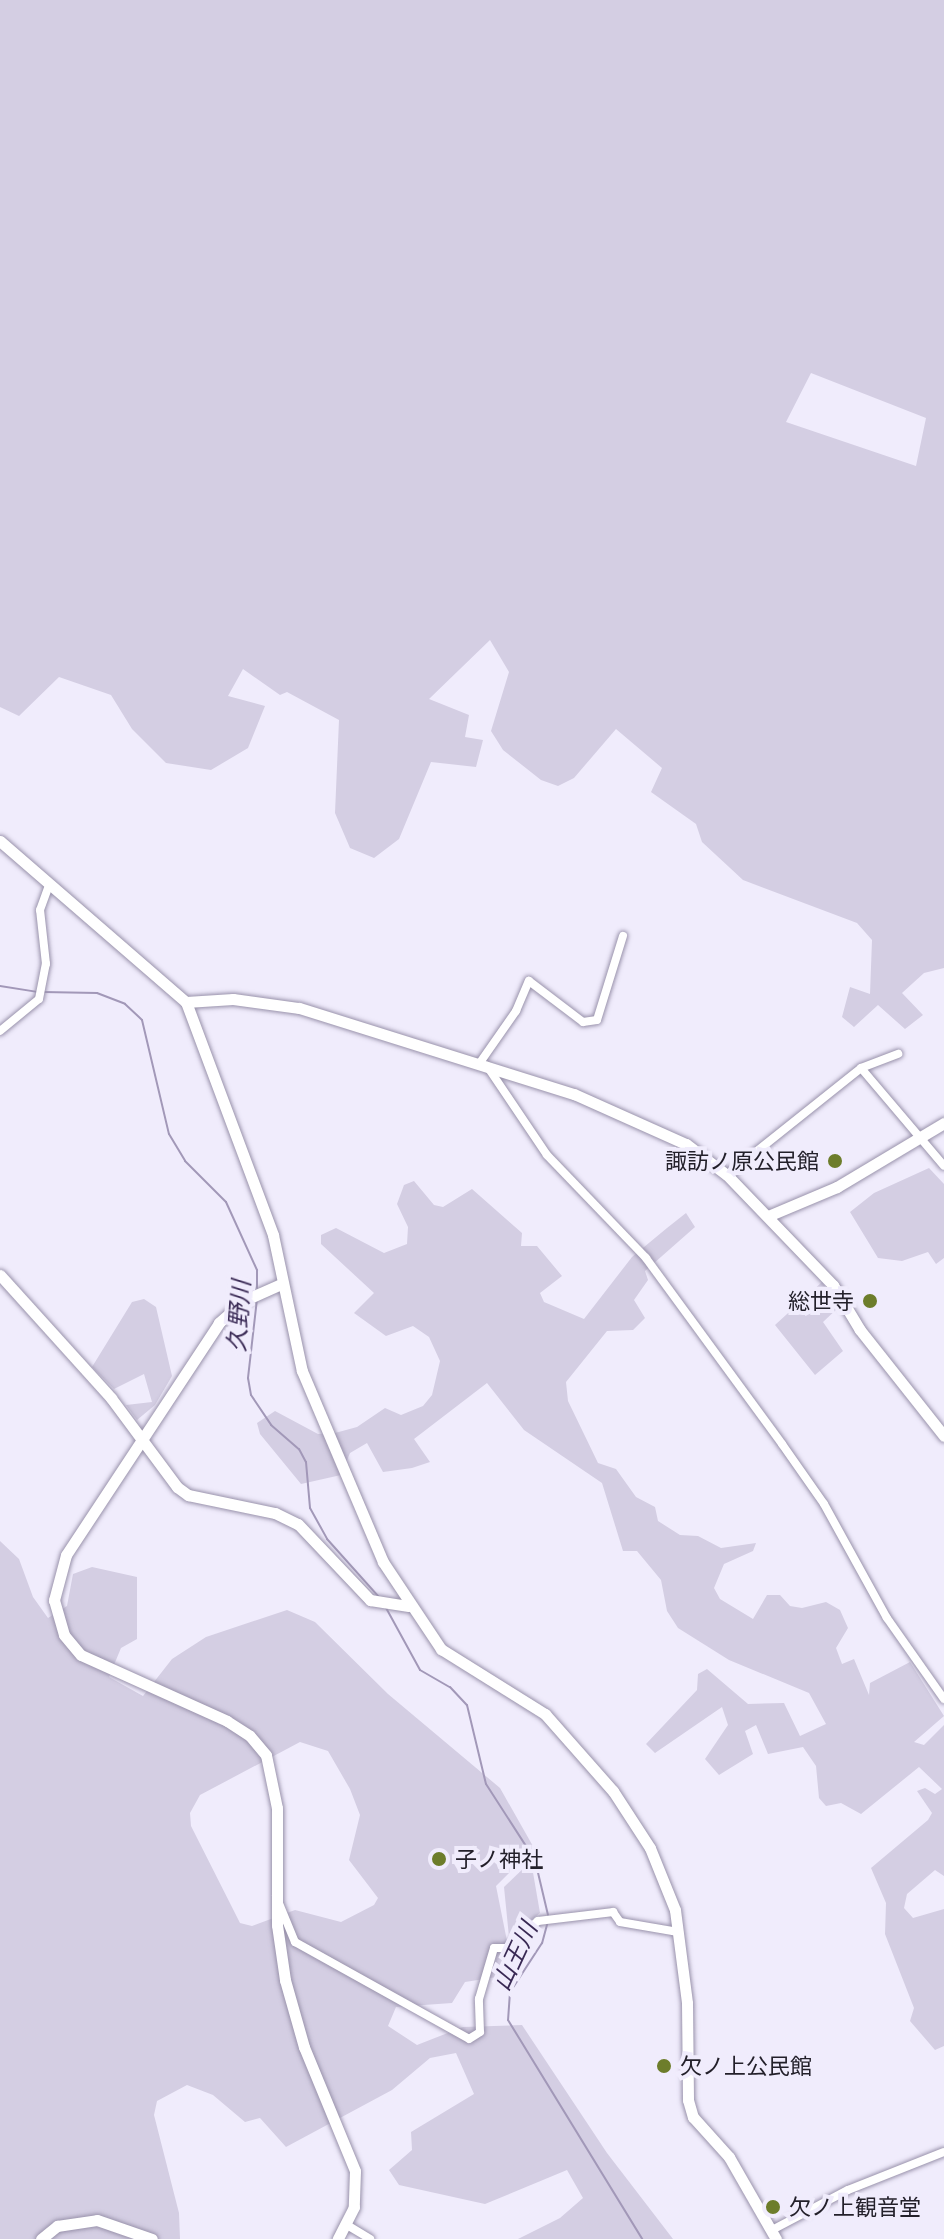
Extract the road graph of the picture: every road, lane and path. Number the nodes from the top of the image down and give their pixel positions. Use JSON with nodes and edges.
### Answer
{"nodes":[{"id":1,"x":0,"y":841,"type":"edge"},
{"id":2,"x":48,"y":888,"type":"junction"},
{"id":3,"x":623,"y":936,"type":"dead end"},
{"id":4,"x":186,"y":1002,"type":"junction"},
{"id":5,"x":0,"y":1031,"type":"edge"},
{"id":6,"x":898,"y":1054,"type":"dead end"},
{"id":7,"x":483,"y":1065,"type":"junction"},
{"id":8,"x":861,"y":1068,"type":"junction"},
{"id":9,"x":944,"y":1123,"type":"edge"},
{"id":10,"x":921,"y":1137,"type":"junction"},
{"id":11,"x":944,"y":1166,"type":"edge"},
{"id":12,"x":727,"y":1175,"type":"junction"},
{"id":13,"x":768,"y":1216,"type":"junction"},
{"id":14,"x":0,"y":1275,"type":"edge"},
{"id":15,"x":275,"y":1286,"type":"junction"},
{"id":16,"x":944,"y":1436,"type":"edge"},
{"id":17,"x":140,"y":1439,"type":"junction"},
{"id":18,"x":409,"y":1606,"type":"junction"},
{"id":19,"x":944,"y":1699,"type":"edge"},
{"id":20,"x":276,"y":1896,"type":"junction"},
{"id":21,"x":678,"y":1932,"type":"junction"},
{"id":22,"x":944,"y":2152,"type":"edge"},
{"id":23,"x":347,"y":2225,"type":"junction"},
{"id":24,"x":774,"y":2235,"type":"edge"},
{"id":25,"x":41,"y":2239,"type":"edge"},
{"id":26,"x":152,"y":2239,"type":"edge"},
{"id":27,"x":338,"y":2239,"type":"edge"},
{"id":28,"x":370,"y":2239,"type":"edge"}],
"edges":[{"from":1,"to":2,"type":"street"},
{"from":2,"to":4,"type":"street"},
{"from":2,"to":5,"type":"street"},
{"from":3,"to":7,"type":"street"},
{"from":4,"to":7,"type":"street"},
{"from":4,"to":15,"type":"street"},
{"from":6,"to":8,"type":"street"},
{"from":7,"to":12,"type":"street"},
{"from":7,"to":19,"type":"street"},
{"from":8,"to":10,"type":"street"},
{"from":8,"to":12,"type":"street"},
{"from":9,"to":10,"type":"street"},
{"from":10,"to":11,"type":"street"},
{"from":10,"to":13,"type":"street"},
{"from":12,"to":13,"type":"street"},
{"from":13,"to":16,"type":"street"},
{"from":14,"to":17,"type":"street"},
{"from":15,"to":17,"type":"street"},
{"from":15,"to":18,"type":"street"},
{"from":17,"to":18,"type":"street"},
{"from":17,"to":20,"type":"street"},
{"from":18,"to":21,"type":"street"},
{"from":20,"to":21,"type":"street"},
{"from":20,"to":23,"type":"street"},
{"from":21,"to":24,"type":"street"},
{"from":22,"to":24,"type":"street"},
{"from":23,"to":27,"type":"street"},
{"from":23,"to":28,"type":"street"},
{"from":25,"to":26,"type":"street"}]}
